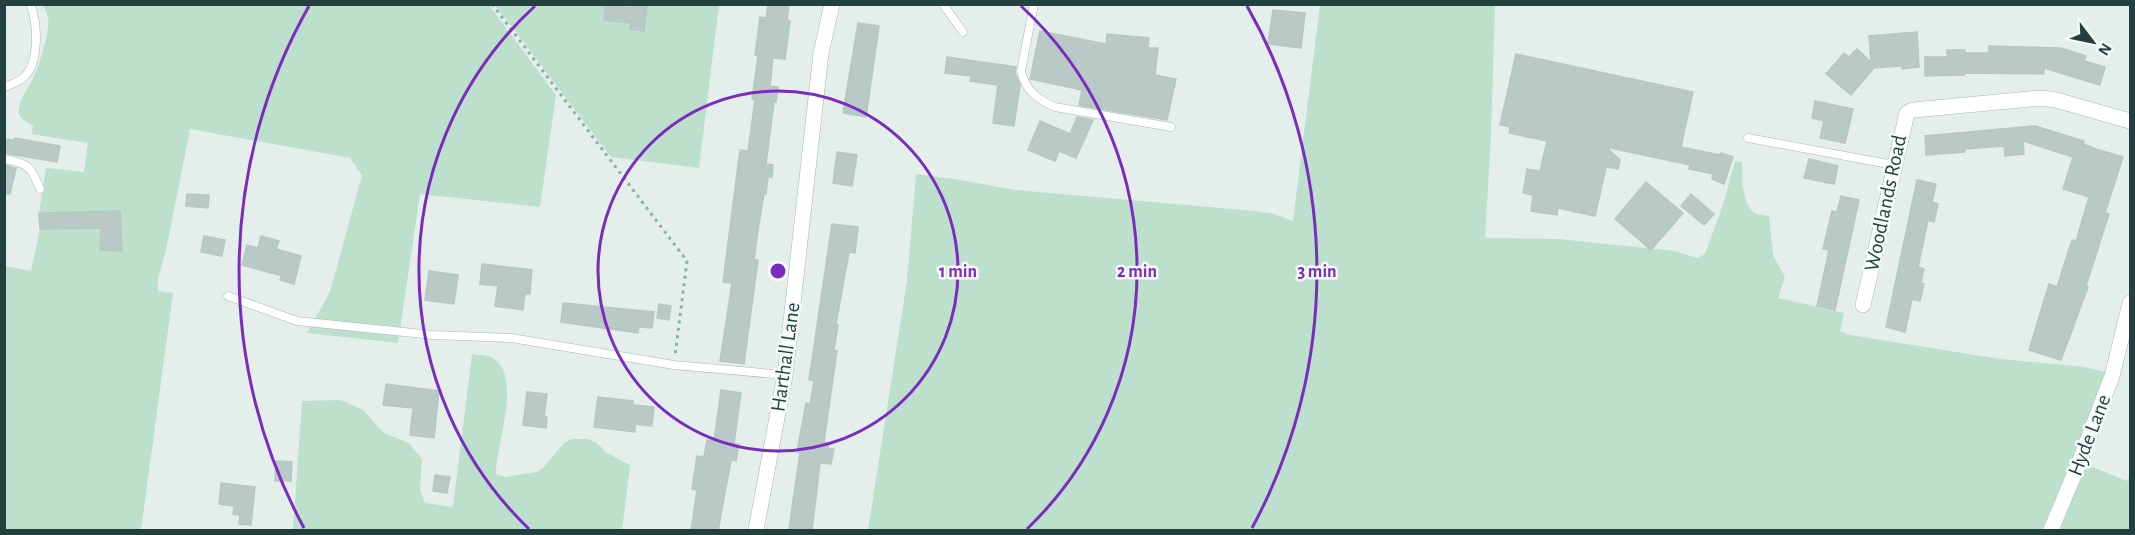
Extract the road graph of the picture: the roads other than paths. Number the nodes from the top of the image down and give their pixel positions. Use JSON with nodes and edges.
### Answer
{"nodes":[{"id":1,"x":30,"y":4,"type":"edge"},
{"id":2,"x":832,"y":4,"type":"edge"},
{"id":3,"x":943,"y":4,"type":"edge"},
{"id":4,"x":1034,"y":4,"type":"edge"},
{"id":5,"x":963,"y":32,"type":"dead end"},
{"id":6,"x":4,"y":87,"type":"edge"},
{"id":7,"x":2130,"y":121,"type":"edge"},
{"id":8,"x":1171,"y":127,"type":"dead end"},
{"id":9,"x":1748,"y":138,"type":"dead end"},
{"id":10,"x":4,"y":159,"type":"edge"},
{"id":11,"x":1894,"y":165,"type":"junction"},
{"id":12,"x":40,"y":189,"type":"dead end"},
{"id":13,"x":228,"y":296,"type":"dead end"},
{"id":14,"x":2130,"y":303,"type":"edge"},
{"id":15,"x":1863,"y":305,"type":"dead end"},
{"id":16,"x":785,"y":375,"type":"junction"},
{"id":17,"x":756,"y":531,"type":"edge"},
{"id":18,"x":2051,"y":531,"type":"edge"}],
"edges":[{"from":1,"to":6,"type":"lane"},
{"from":2,"to":16,"type":"street","name":"Harthall Lane"},
{"from":3,"to":5,"type":"lane"},
{"from":4,"to":8,"type":"lane"},
{"from":7,"to":11,"type":"street","name":"Woodlands Road"},
{"from":9,"to":11,"type":"lane"},
{"from":10,"to":12,"type":"lane"},
{"from":11,"to":15,"type":"street","name":"Woodlands Road"},
{"from":13,"to":16,"type":"lane"},
{"from":14,"to":18,"type":"street","name":"Hyde Lane"},
{"from":16,"to":17,"type":"street","name":"Harthall Lane"}]}
